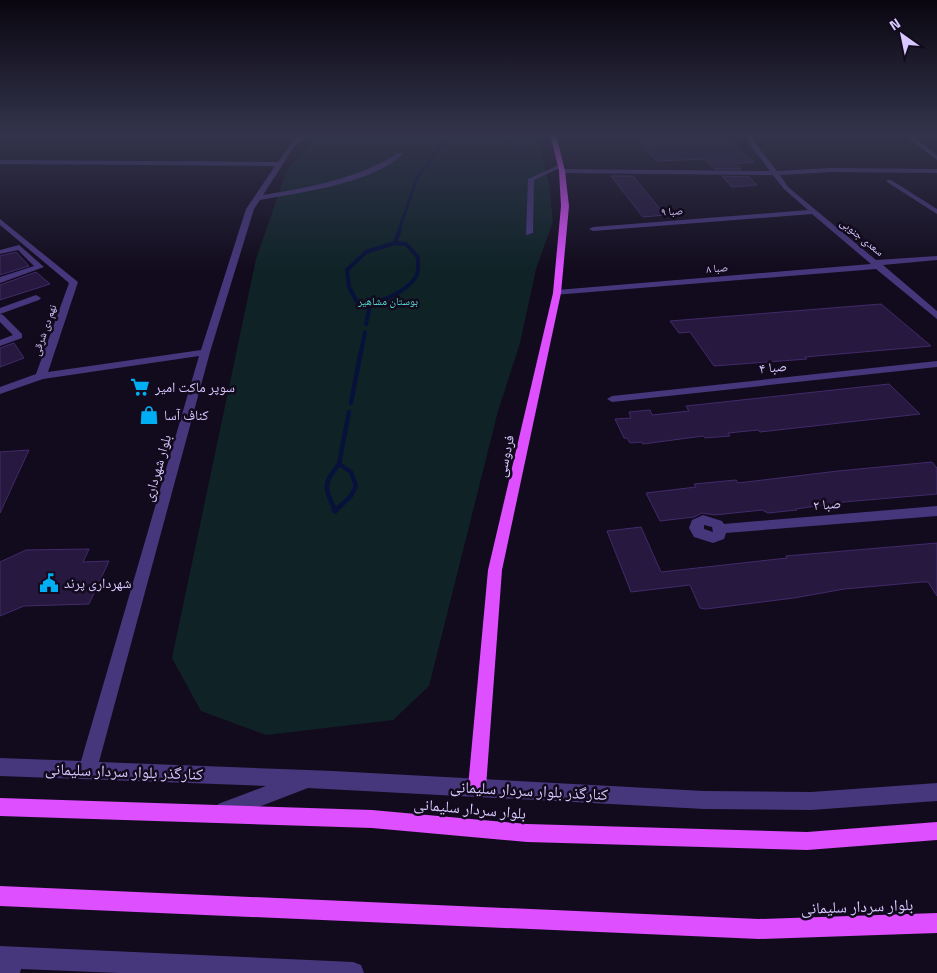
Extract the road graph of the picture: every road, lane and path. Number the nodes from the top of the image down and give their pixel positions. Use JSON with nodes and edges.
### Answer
{"nodes":[{"id":1,"x":270,"y":179,"type":"edge"},
{"id":2,"x":341,"y":179,"type":"edge"},
{"id":3,"x":531,"y":179,"type":"edge"},
{"id":4,"x":562,"y":179,"type":"edge"},
{"id":5,"x":780,"y":179,"type":"edge"},
{"id":6,"x":889,"y":181,"type":"dead end"},
{"id":7,"x":258,"y":198,"type":"junction"},
{"id":8,"x":812,"y":212,"type":"junction"},
{"id":9,"x":937,"y":212,"type":"edge"},
{"id":10,"x":2,"y":226,"type":"edge"},
{"id":11,"x":593,"y":229,"type":"dead end"},
{"id":12,"x":528,"y":232,"type":"dead end"},
{"id":13,"x":3,"y":252,"type":"dead end"},
{"id":14,"x":937,"y":258,"type":"edge"},
{"id":15,"x":878,"y":265,"type":"junction"},
{"id":16,"x":0,"y":280,"type":"edge"},
{"id":17,"x":556,"y":293,"type":"junction"},
{"id":18,"x":36,"y":298,"type":"dead end"},
{"id":19,"x":0,"y":311,"type":"edge"},
{"id":20,"x":937,"y":316,"type":"edge"},
{"id":21,"x":0,"y":317,"type":"edge"},
{"id":22,"x":0,"y":344,"type":"edge"},
{"id":23,"x":205,"y":352,"type":"junction"},
{"id":24,"x":937,"y":364,"type":"edge"},
{"id":25,"x":41,"y":376,"type":"junction"},
{"id":26,"x":0,"y":391,"type":"edge"},
{"id":27,"x":612,"y":399,"type":"dead end"},
{"id":28,"x":937,"y":511,"type":"edge"},
{"id":29,"x":720,"y":530,"type":"dead end"},
{"id":30,"x":0,"y":767,"type":"edge"},
{"id":31,"x":88,"y":769,"type":"junction"},
{"id":32,"x":311,"y":779,"type":"junction"},
{"id":33,"x":477,"y":787,"type":"junction"},
{"id":34,"x":937,"y":792,"type":"edge"},
{"id":35,"x":0,"y":807,"type":"edge"},
{"id":36,"x":216,"y":814,"type":"junction"},
{"id":37,"x":937,"y":832,"type":"edge"},
{"id":38,"x":0,"y":896,"type":"edge"},
{"id":39,"x":937,"y":923,"type":"edge"},
{"id":40,"x":8,"y":962,"type":"edge"},
{"id":41,"x":353,"y":973,"type":"edge"}],
"edges":[{"from":1,"to":7,"type":"street","name":"بلوار شهرداری"},
{"from":2,"to":7,"type":"street"},
{"from":3,"to":12,"type":"street"},
{"from":4,"to":17,"type":"main road","name":"فردوسی"},
{"from":5,"to":8,"type":"street","name":"سعدی جنوبی"},
{"from":6,"to":9,"type":"street"},
{"from":7,"to":23,"type":"street","name":"بلوار شهرداری"},
{"from":8,"to":11,"type":"street","name":"صبا ۹"},
{"from":8,"to":15,"type":"street","name":"سعدی جنوبی"},
{"from":10,"to":25,"type":"street","name":"نهم دی شرقی"},
{"from":13,"to":16,"type":"street"},
{"from":14,"to":15,"type":"street","name":"صبا ۸"},
{"from":15,"to":17,"type":"street","name":"صبا ۸"},
{"from":15,"to":20,"type":"street","name":"سعدی جنوبی"},
{"from":17,"to":33,"type":"main road","name":"فردوسی"},
{"from":18,"to":19,"type":"street"},
{"from":21,"to":22,"type":"street"},
{"from":23,"to":25,"type":"street","name":"نهم دی شرقی"},
{"from":23,"to":31,"type":"street","name":"بلوار شهرداری"},
{"from":24,"to":27,"type":"street","name":"صبا ۴"},
{"from":25,"to":26,"type":"street"},
{"from":28,"to":29,"type":"street","name":"صبا ۲"},
{"from":30,"to":31,"type":"street","name":"کنارگذر بلوار سردار سلیمانی"},
{"from":31,"to":32,"type":"street","name":"کنارگذر بلوار سردار سلیمانی"},
{"from":32,"to":33,"type":"street","name":"کنارگذر بلوار سردار سلیمانی"},
{"from":32,"to":36,"type":"street"},
{"from":33,"to":34,"type":"street","name":"کنارگذر بلوار سردار سلیمانی"},
{"from":35,"to":36,"type":"main road","name":"بلوار سردار سلیمانی"},
{"from":36,"to":37,"type":"main road","name":"بلوار سردار سلیمانی"},
{"from":38,"to":39,"type":"main road","name":"بلوار سردار سلیمانی"},
{"from":40,"to":41,"type":"street"}]}
